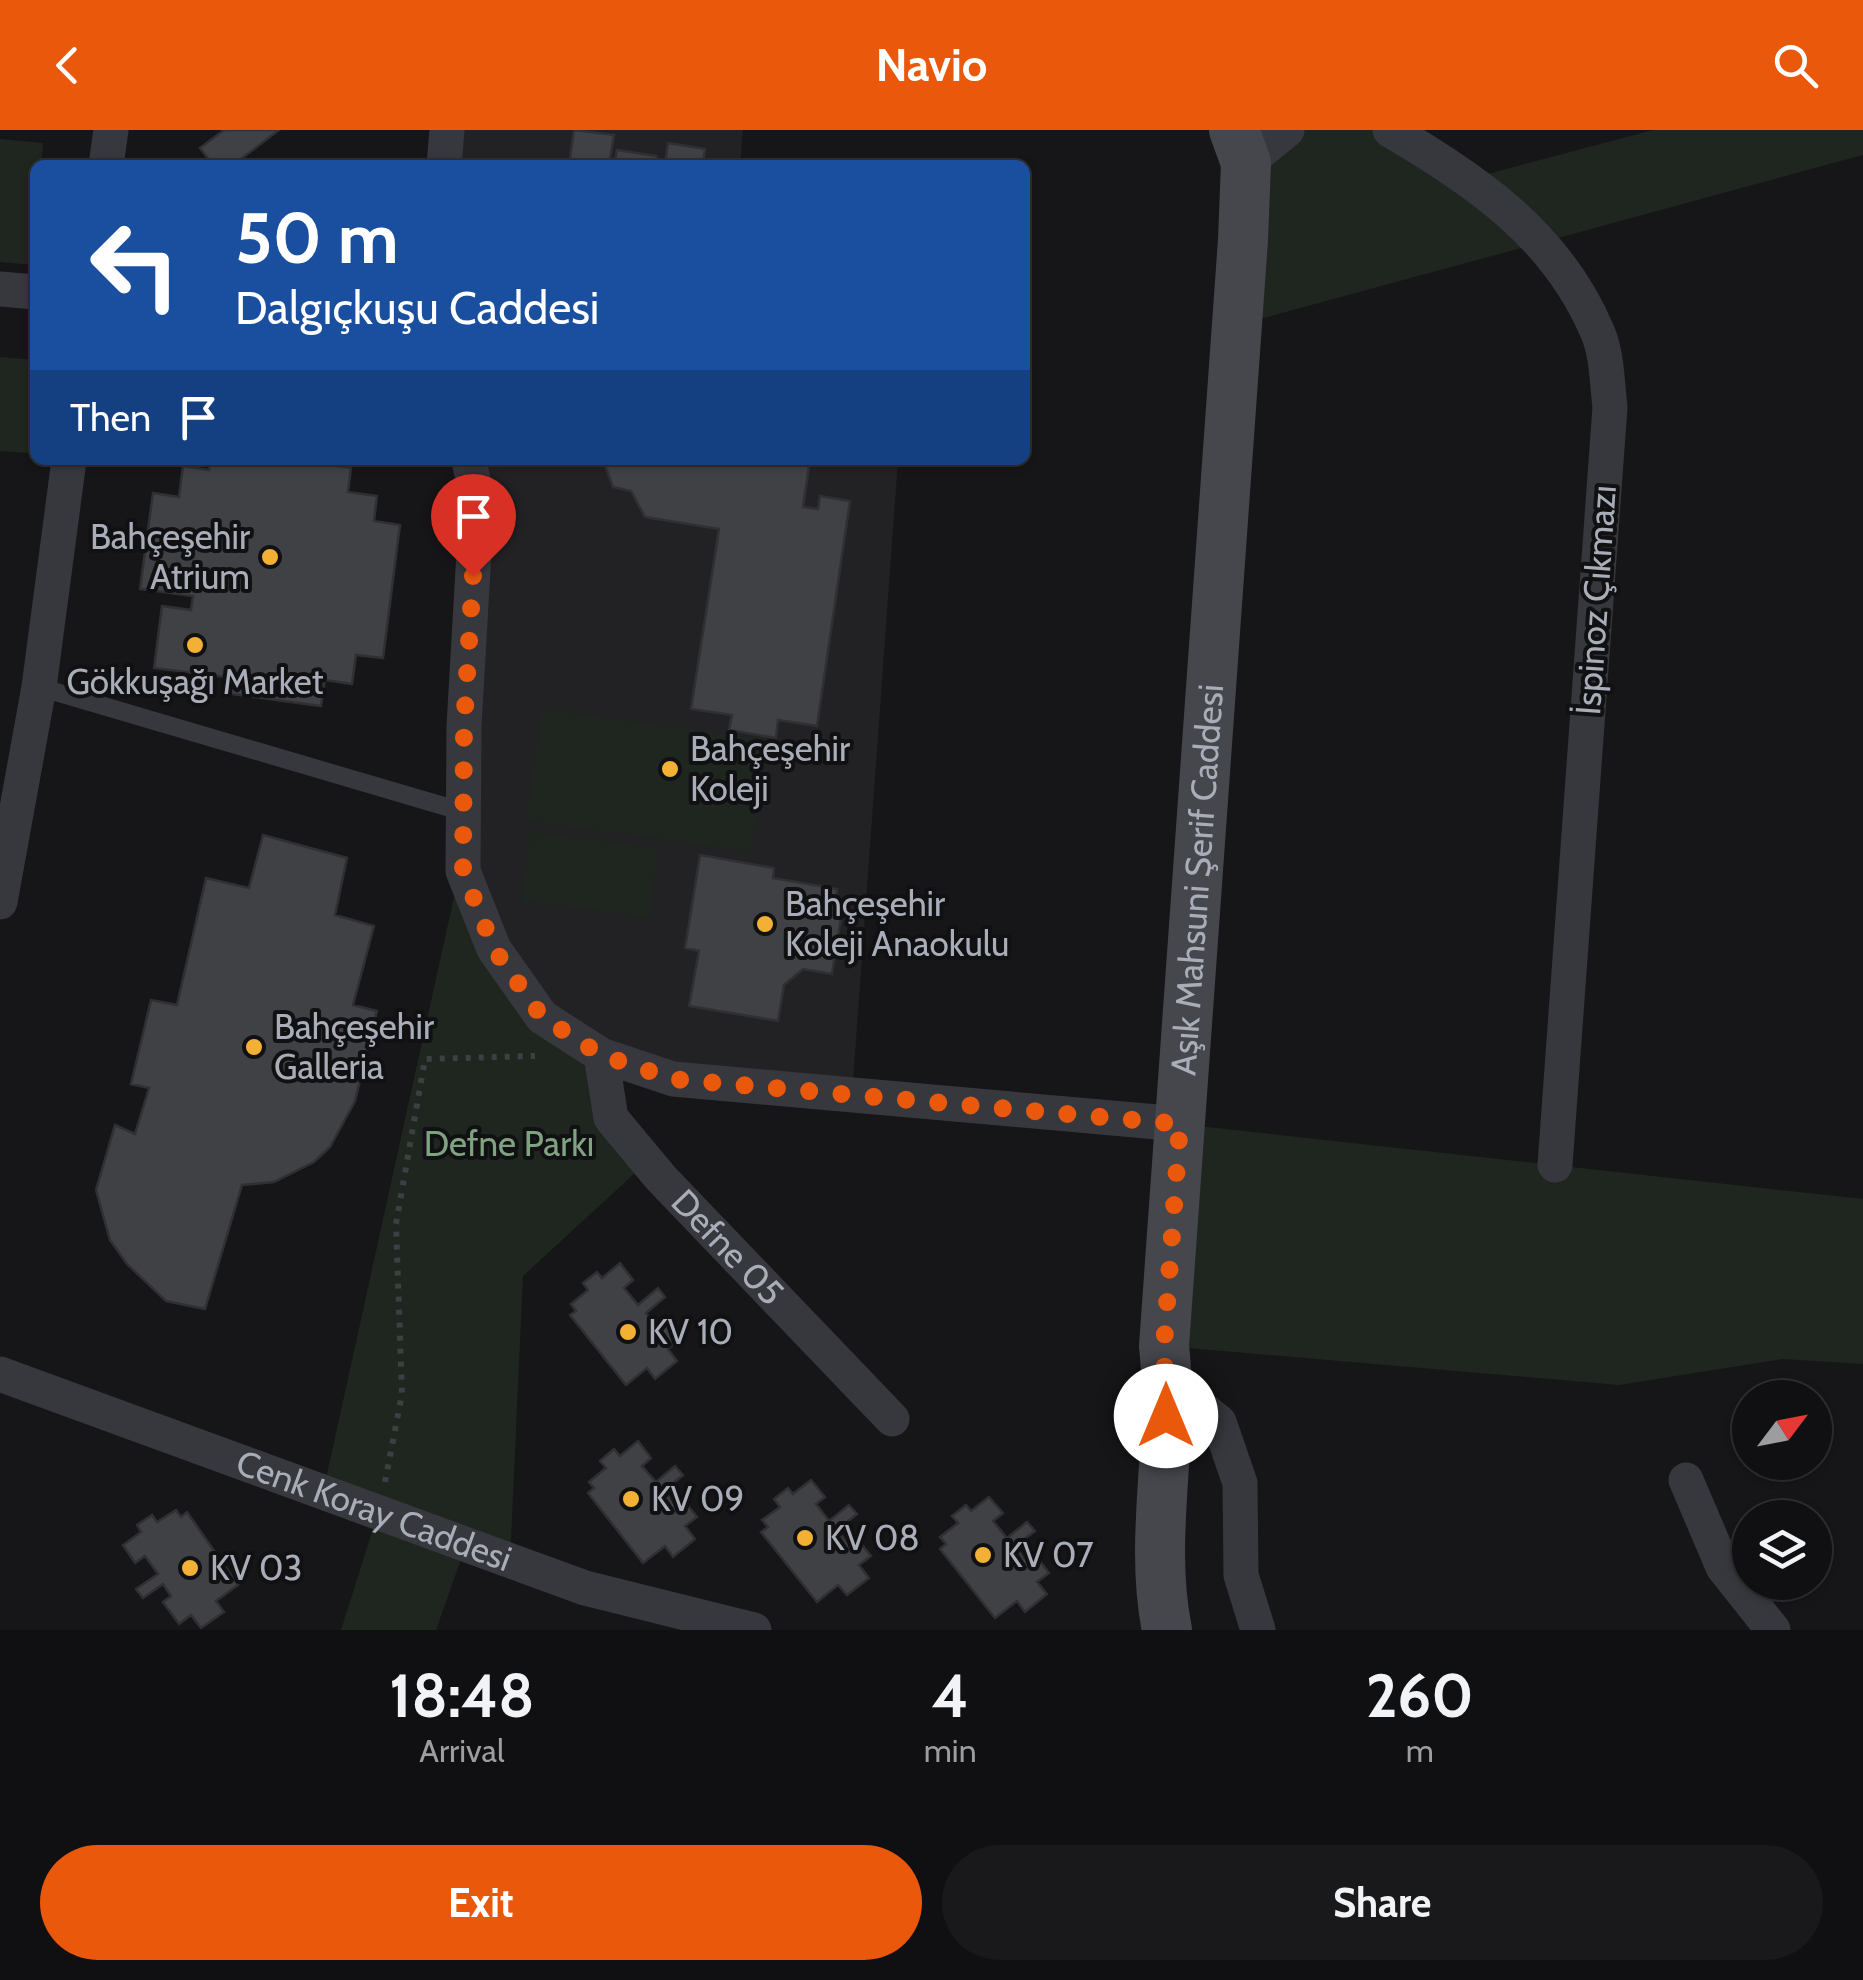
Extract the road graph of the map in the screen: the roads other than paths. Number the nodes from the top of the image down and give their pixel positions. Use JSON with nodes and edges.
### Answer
{"nodes":[{"id":1,"x":111,"y":130,"type":"edge"},
{"id":2,"x":447,"y":130,"type":"edge"},
{"id":3,"x":1287,"y":130,"type":"edge"},
{"id":4,"x":1390,"y":130,"type":"edge"},
{"id":5,"x":1240,"y":147,"type":"edge"},
{"id":6,"x":107,"y":160,"type":"edge"},
{"id":7,"x":444,"y":160,"type":"edge"},
{"id":8,"x":0,"y":289,"type":"edge"},
{"id":9,"x":30,"y":292,"type":"edge"},
{"id":10,"x":68,"y":465,"type":"edge"},
{"id":11,"x":470,"y":465,"type":"edge"},
{"id":12,"x":39,"y":687,"type":"junction"},
{"id":13,"x":464,"y":812,"type":"junction"},
{"id":14,"x":8,"y":818,"type":"edge"},
{"id":15,"x":0,"y":902,"type":"edge"},
{"id":16,"x":601,"y":1055,"type":"junction"},
{"id":17,"x":1180,"y":1124,"type":"junction"},
{"id":18,"x":1556,"y":1166,"type":"dead end"},
{"id":19,"x":0,"y":1374,"type":"edge"},
{"id":20,"x":1168,"y":1382,"type":"junction"},
{"id":21,"x":892,"y":1420,"type":"dead end"},
{"id":22,"x":1686,"y":1480,"type":"dead end"},
{"id":23,"x":754,"y":1630,"type":"edge"},
{"id":24,"x":1167,"y":1630,"type":"edge"},
{"id":25,"x":1258,"y":1630,"type":"edge"},
{"id":26,"x":1773,"y":1630,"type":"edge"}],
"edges":[{"from":1,"to":6,"type":"street"},
{"from":2,"to":7,"type":"street"},
{"from":3,"to":5,"type":"street"},
{"from":4,"to":18,"type":"street","name":"İspinoz Çıkmazı"},
{"from":5,"to":17,"type":"street","name":"Aşık Mahsuni Şerif Caddesi"},
{"from":8,"to":9,"type":"street"},
{"from":10,"to":12,"type":"street"},
{"from":11,"to":13,"type":"street"},
{"from":12,"to":13,"type":"lane"},
{"from":12,"to":14,"type":"street"},
{"from":13,"to":16,"type":"street"},
{"from":14,"to":15,"type":"street"},
{"from":16,"to":17,"type":"street"},
{"from":16,"to":21,"type":"street","name":"Defne 05"},
{"from":17,"to":20,"type":"street","name":"Aşık Mahsuni Şerif Caddesi"},
{"from":19,"to":23,"type":"street","name":"Cenk Koray Caddesi"},
{"from":20,"to":24,"type":"street","name":"Aşık Mahsuni Şerif Caddesi"},
{"from":20,"to":25,"type":"street"},
{"from":22,"to":26,"type":"street"}]}
